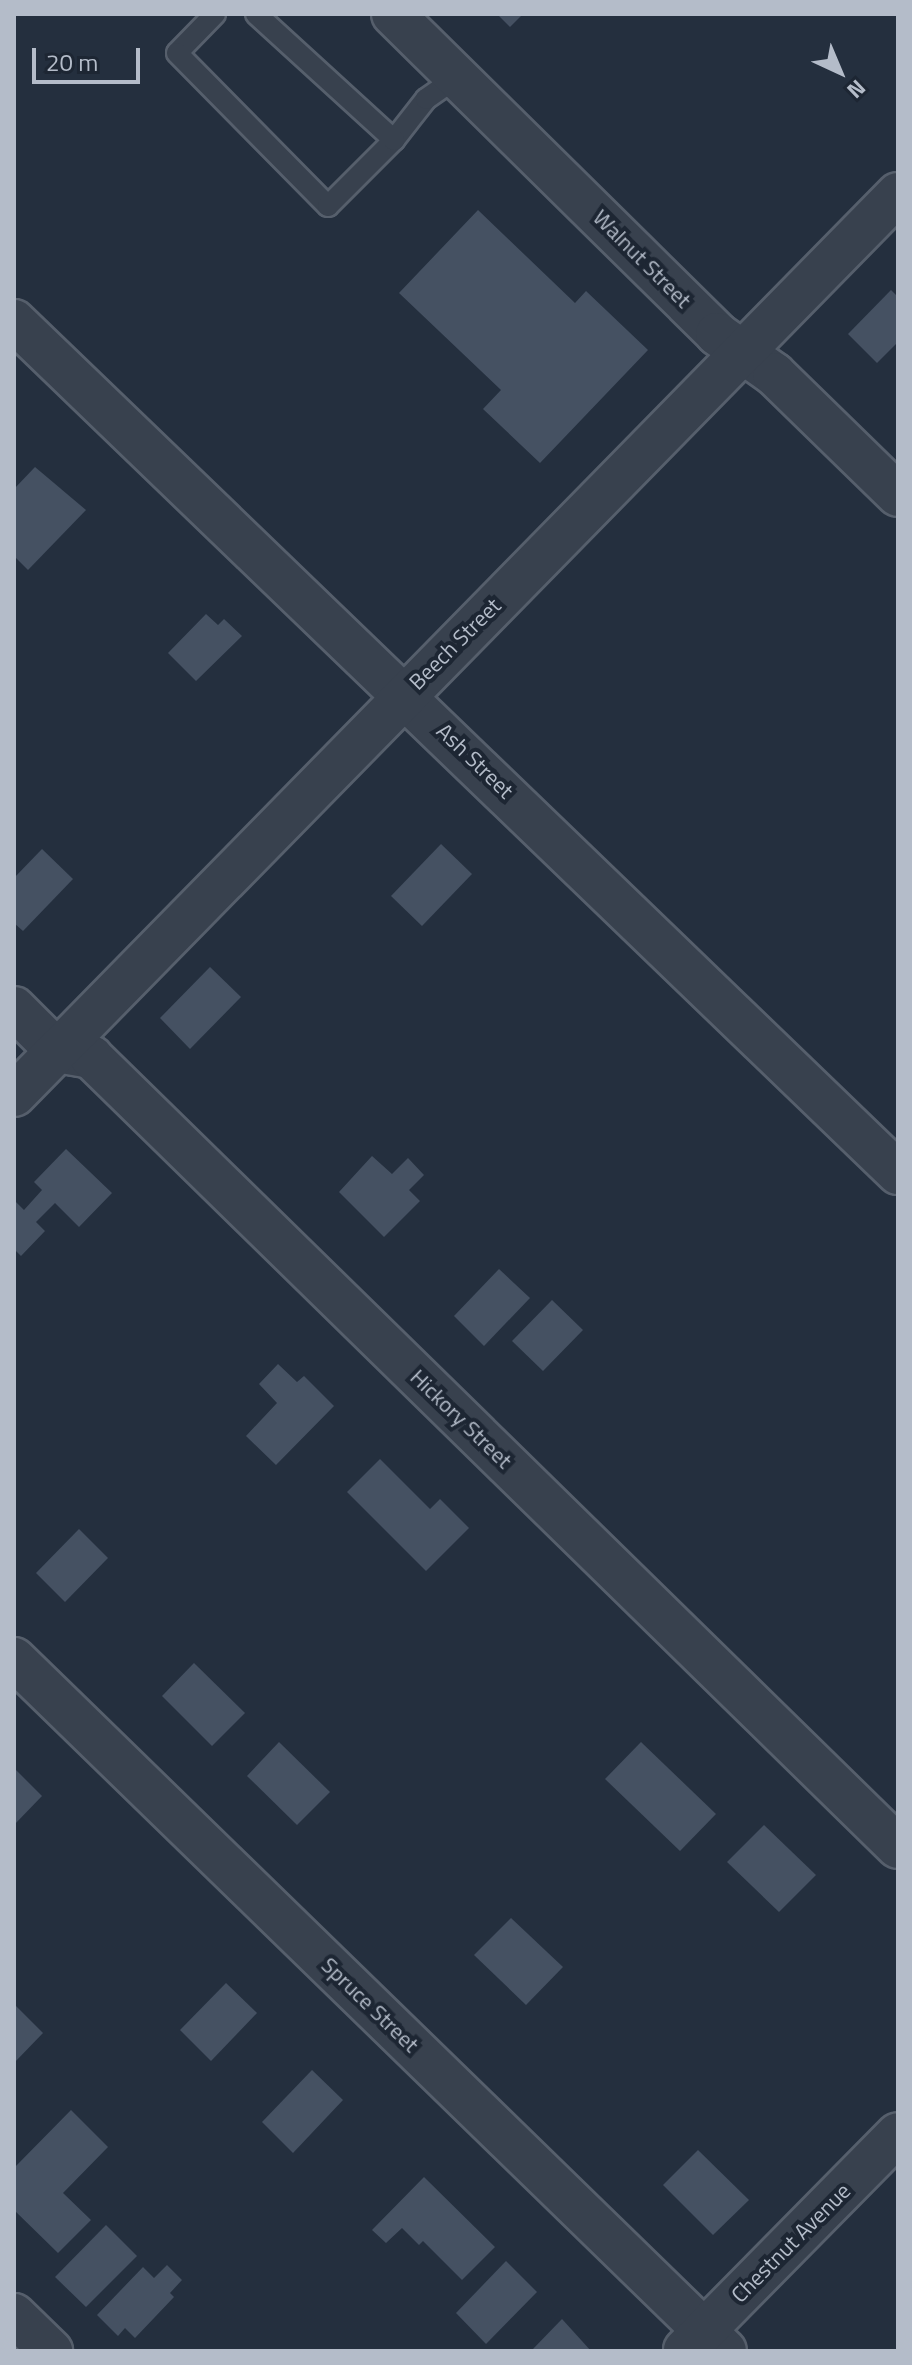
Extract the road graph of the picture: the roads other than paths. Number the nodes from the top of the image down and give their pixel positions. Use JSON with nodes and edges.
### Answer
{"nodes":[{"id":1,"x":215,"y":14,"type":"edge"},
{"id":2,"x":256,"y":14,"type":"edge"},
{"id":3,"x":393,"y":14,"type":"edge"},
{"id":4,"x":457,"y":77,"type":"junction"},
{"id":5,"x":394,"y":140,"type":"junction"},
{"id":6,"x":898,"y":194,"type":"edge"},
{"id":7,"x":14,"y":321,"type":"edge"},
{"id":8,"x":743,"y":351,"type":"junction"},
{"id":9,"x":898,"y":495,"type":"edge"},
{"id":10,"x":405,"y":695,"type":"junction"},
{"id":11,"x":14,"y":1008,"type":"edge"},
{"id":12,"x":57,"y":1051,"type":"junction"},
{"id":13,"x":14,"y":1095,"type":"edge"},
{"id":14,"x":898,"y":1173,"type":"edge"},
{"id":15,"x":14,"y":1659,"type":"edge"},
{"id":16,"x":898,"y":1847,"type":"edge"},
{"id":17,"x":898,"y":2134,"type":"edge"},
{"id":18,"x":14,"y":2315,"type":"edge"},
{"id":19,"x":704,"y":2344,"type":"edge"},
{"id":20,"x":51,"y":2351,"type":"edge"}],
"edges":[{"from":1,"to":5,"type":"lane"},
{"from":2,"to":5,"type":"lane"},
{"from":3,"to":4,"type":"street","name":"Walnut Street"},
{"from":4,"to":5,"type":"lane"},
{"from":4,"to":8,"type":"street","name":"Walnut Street"},
{"from":6,"to":8,"type":"street","name":"Beech Street"},
{"from":7,"to":10,"type":"street","name":"Ash Street"},
{"from":8,"to":9,"type":"street","name":"Walnut Street"},
{"from":8,"to":10,"type":"street","name":"Beech Street"},
{"from":10,"to":12,"type":"street","name":"Beech Street"},
{"from":10,"to":14,"type":"street","name":"Ash Street"},
{"from":11,"to":12,"type":"street"},
{"from":12,"to":13,"type":"street","name":"Beech Street"},
{"from":12,"to":16,"type":"street","name":"Hickory Street"},
{"from":15,"to":19,"type":"street","name":"Spruce Street"},
{"from":17,"to":19,"type":"street","name":"Chestnut Avenue"},
{"from":18,"to":20,"type":"street"}]}
